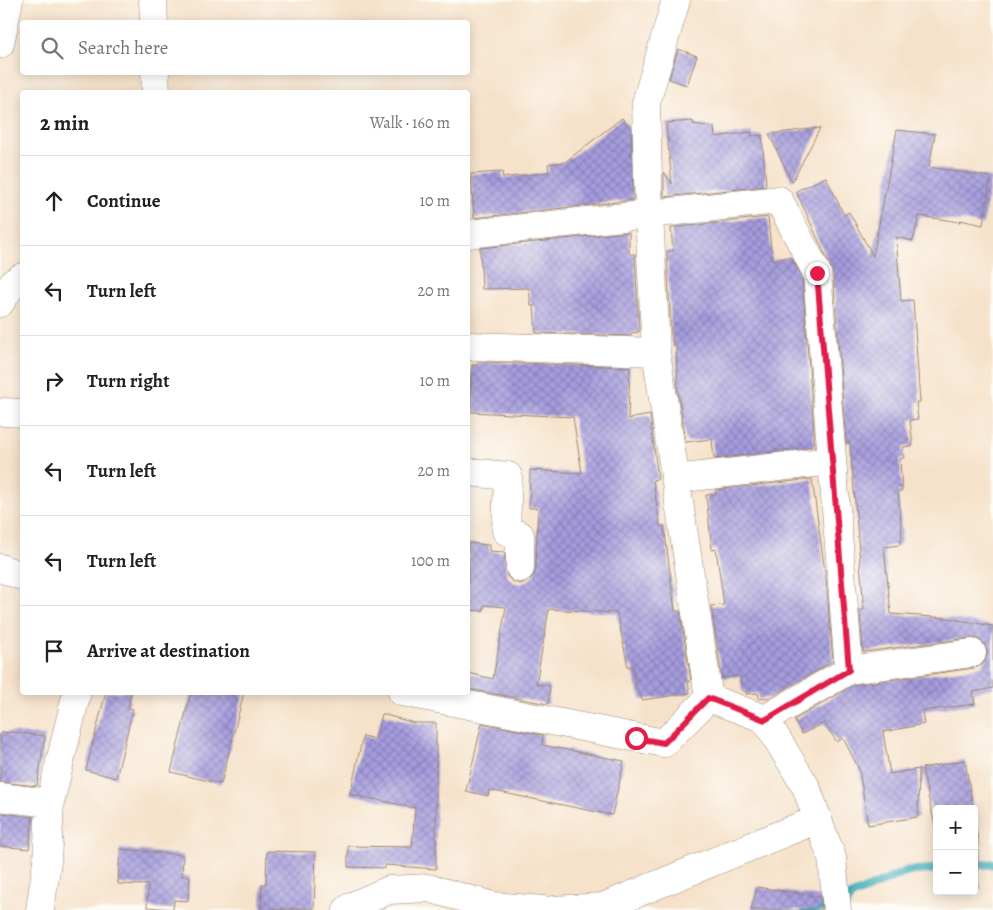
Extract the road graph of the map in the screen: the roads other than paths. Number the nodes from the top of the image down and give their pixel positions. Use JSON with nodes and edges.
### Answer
{"nodes":[{"id":1,"x":9,"y":0,"type":"edge"},
{"id":2,"x":153,"y":0,"type":"edge"},
{"id":3,"x":676,"y":0,"type":"edge"},
{"id":4,"x":154,"y":20,"type":"edge"},
{"id":5,"x":0,"y":44,"type":"edge"},
{"id":6,"x":155,"y":75,"type":"edge"},
{"id":7,"x":156,"y":90,"type":"edge"},
{"id":8,"x":649,"y":214,"type":"junction"},
{"id":9,"x":470,"y":234,"type":"edge"},
{"id":10,"x":20,"y":278,"type":"edge"},
{"id":11,"x":0,"y":303,"type":"edge"},
{"id":12,"x":470,"y":346,"type":"edge"},
{"id":13,"x":656,"y":352,"type":"junction"},
{"id":14,"x":832,"y":461,"type":"junction"},
{"id":15,"x":470,"y":472,"type":"edge"},
{"id":16,"x":675,"y":479,"type":"junction"},
{"id":17,"x":0,"y":568,"type":"edge"},
{"id":18,"x":520,"y":568,"type":"dead end"},
{"id":19,"x":20,"y":575,"type":"edge"},
{"id":20,"x":972,"y":653,"type":"dead end"},
{"id":21,"x":849,"y":670,"type":"junction"},
{"id":22,"x":76,"y":695,"type":"edge"},
{"id":23,"x":417,"y":695,"type":"edge"},
{"id":24,"x":708,"y":698,"type":"junction"},
{"id":25,"x":765,"y":720,"type":"junction"},
{"id":26,"x":0,"y":797,"type":"edge"},
{"id":27,"x":50,"y":803,"type":"junction"},
{"id":28,"x":818,"y":819,"type":"junction"},
{"id":29,"x":604,"y":908,"type":"edge"},
{"id":30,"x":42,"y":910,"type":"edge"},
{"id":31,"x":347,"y":910,"type":"edge"},
{"id":32,"x":544,"y":910,"type":"edge"},
{"id":33,"x":553,"y":910,"type":"edge"},
{"id":34,"x":837,"y":910,"type":"edge"}],
"edges":[{"from":1,"to":5,"type":"street"},
{"from":2,"to":4,"type":"street"},
{"from":3,"to":8,"type":"street"},
{"from":6,"to":7,"type":"street"},
{"from":8,"to":9,"type":"street"},
{"from":8,"to":13,"type":"street"},
{"from":8,"to":14,"type":"street"},
{"from":10,"to":11,"type":"street"},
{"from":12,"to":13,"type":"street"},
{"from":13,"to":16,"type":"street"},
{"from":14,"to":16,"type":"street"},
{"from":14,"to":21,"type":"street"},
{"from":15,"to":18,"type":"street"},
{"from":16,"to":24,"type":"street"},
{"from":17,"to":19,"type":"street"},
{"from":20,"to":21,"type":"street"},
{"from":21,"to":25,"type":"street"},
{"from":22,"to":27,"type":"street"},
{"from":23,"to":24,"type":"street"},
{"from":24,"to":25,"type":"street"},
{"from":25,"to":28,"type":"street"},
{"from":26,"to":27,"type":"street"},
{"from":27,"to":30,"type":"street"},
{"from":28,"to":29,"type":"street"},
{"from":28,"to":34,"type":"street"},
{"from":29,"to":33,"type":"street"},
{"from":31,"to":32,"type":"street"}]}
